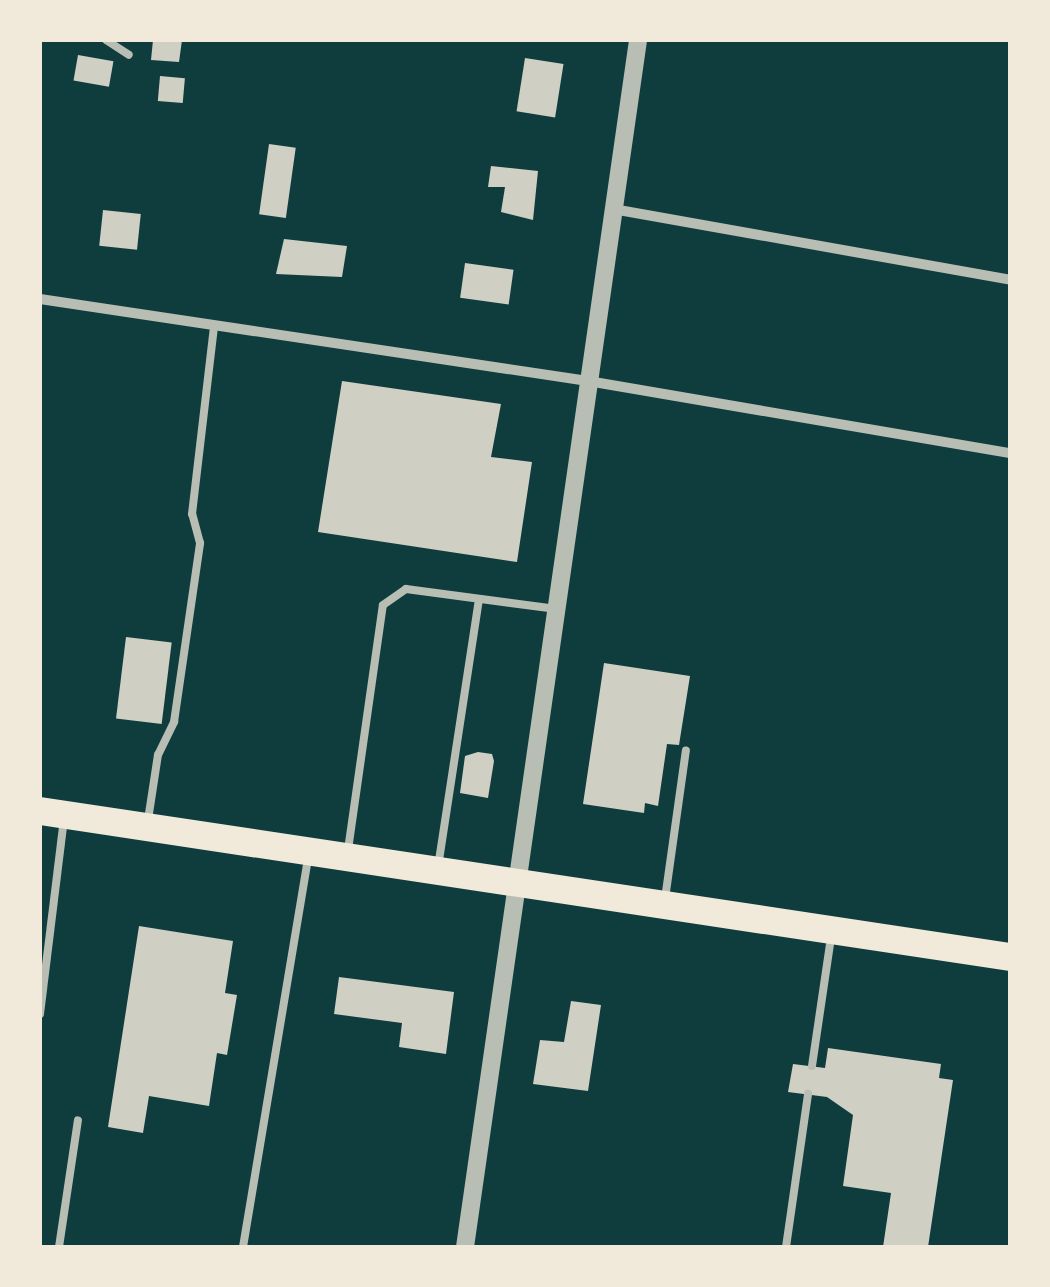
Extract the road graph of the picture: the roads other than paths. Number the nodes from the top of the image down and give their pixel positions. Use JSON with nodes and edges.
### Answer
{"nodes":[{"id":1,"x":106,"y":40,"type":"edge"},
{"id":2,"x":638,"y":40,"type":"edge"},
{"id":3,"x":129,"y":55,"type":"dead end"},
{"id":4,"x":614,"y":209,"type":"junction"},
{"id":5,"x":1010,"y":280,"type":"edge"},
{"id":6,"x":40,"y":299,"type":"edge"},
{"id":7,"x":214,"y":328,"type":"junction"},
{"id":8,"x":588,"y":381,"type":"junction"},
{"id":9,"x":1010,"y":453,"type":"edge"},
{"id":10,"x":479,"y":599,"type":"junction"},
{"id":11,"x":555,"y":609,"type":"junction"},
{"id":12,"x":686,"y":750,"type":"dead end"},
{"id":13,"x":52,"y":813,"type":"edge"},
{"id":14,"x":147,"y":828,"type":"junction"},
{"id":15,"x":308,"y":854,"type":"junction"},
{"id":16,"x":346,"y":860,"type":"junction"},
{"id":17,"x":437,"y":875,"type":"junction"},
{"id":18,"x":515,"y":882,"type":"junction"},
{"id":19,"x":664,"y":904,"type":"junction"},
{"id":20,"x":832,"y":930,"type":"junction"},
{"id":21,"x":1010,"y":957,"type":"edge"},
{"id":22,"x":40,"y":1014,"type":"edge"},
{"id":23,"x":812,"y":1066,"type":"dead end"},
{"id":24,"x":808,"y":1094,"type":"dead end"},
{"id":25,"x":78,"y":1120,"type":"dead end"},
{"id":26,"x":59,"y":1247,"type":"edge"},
{"id":27,"x":243,"y":1247,"type":"edge"},
{"id":28,"x":466,"y":1247,"type":"edge"},
{"id":29,"x":786,"y":1247,"type":"edge"}],
"edges":[{"from":1,"to":3,"type":"lane"},
{"from":2,"to":4,"type":"street"},
{"from":4,"to":5,"type":"street"},
{"from":4,"to":8,"type":"street"},
{"from":6,"to":7,"type":"street"},
{"from":7,"to":8,"type":"street"},
{"from":7,"to":14,"type":"lane"},
{"from":8,"to":9,"type":"street"},
{"from":8,"to":11,"type":"street"},
{"from":10,"to":11,"type":"lane"},
{"from":10,"to":16,"type":"lane"},
{"from":10,"to":17,"type":"lane"},
{"from":11,"to":18,"type":"street"},
{"from":12,"to":19,"type":"lane"},
{"from":13,"to":14,"type":"highway"},
{"from":13,"to":22,"type":"lane"},
{"from":14,"to":15,"type":"highway"},
{"from":15,"to":16,"type":"highway"},
{"from":15,"to":27,"type":"lane"},
{"from":16,"to":17,"type":"highway"},
{"from":17,"to":18,"type":"highway"},
{"from":18,"to":19,"type":"highway"},
{"from":18,"to":28,"type":"street"},
{"from":19,"to":20,"type":"highway"},
{"from":20,"to":21,"type":"highway"},
{"from":20,"to":23,"type":"lane"},
{"from":24,"to":29,"type":"lane"},
{"from":25,"to":26,"type":"lane"}]}
